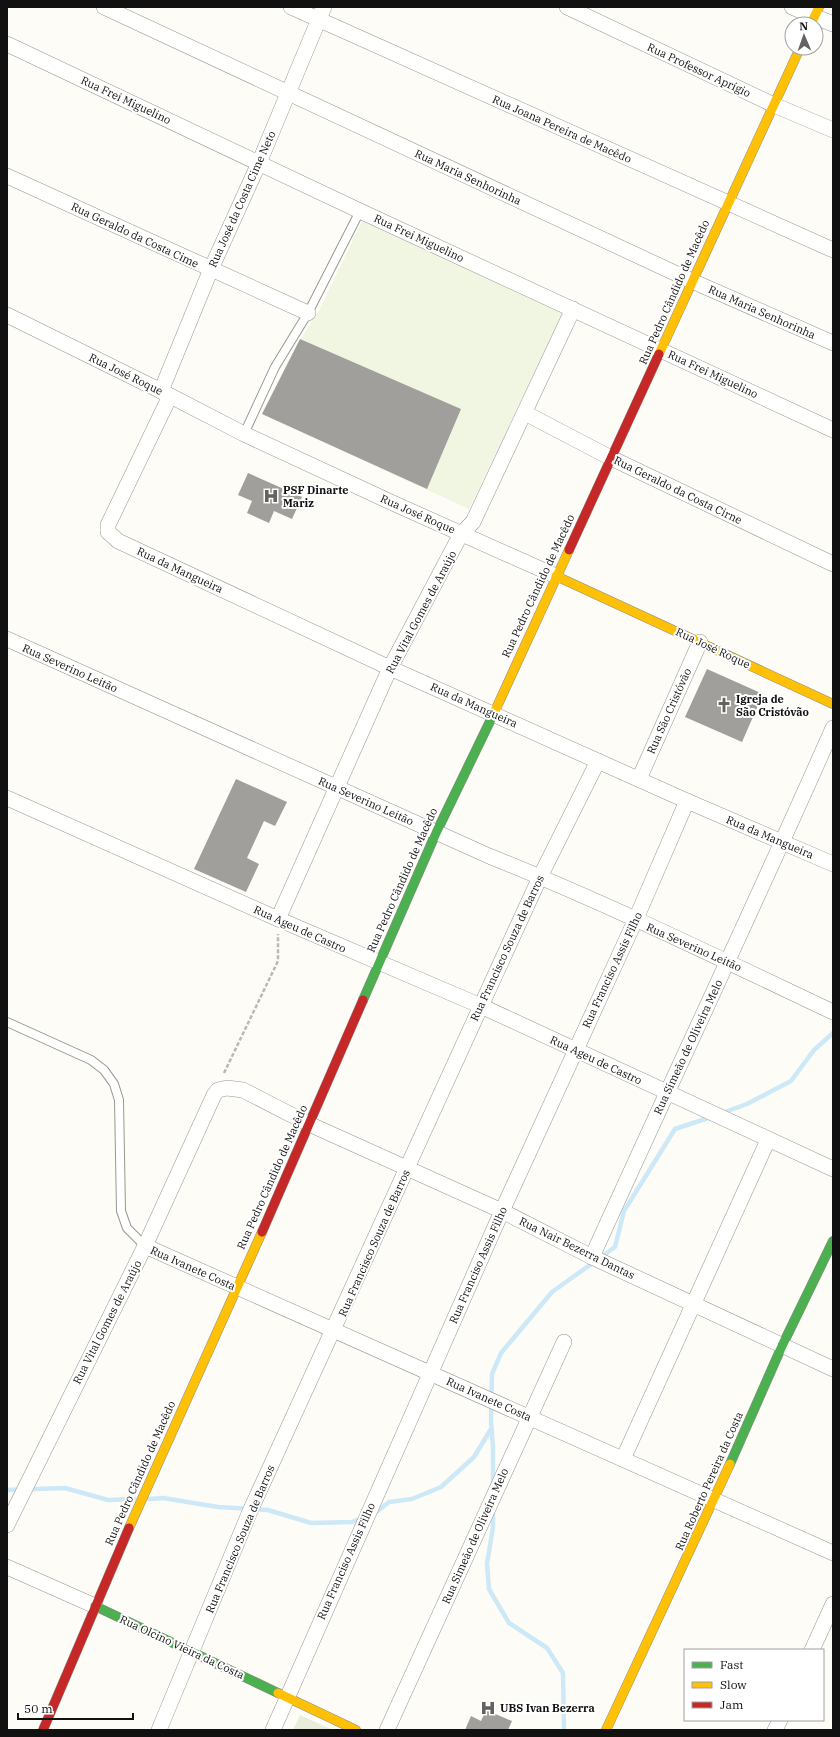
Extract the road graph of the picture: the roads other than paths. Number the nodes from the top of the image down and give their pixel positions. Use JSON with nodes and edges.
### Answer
{"nodes":[{"id":1,"x":104,"y":7,"type":"edge"},
{"id":2,"x":292,"y":7,"type":"edge"},
{"id":3,"x":566,"y":7,"type":"edge"},
{"id":4,"x":792,"y":7,"type":"edge"},
{"id":5,"x":321,"y":13,"type":"edge"},
{"id":6,"x":815,"y":16,"type":"edge"},
{"id":7,"x":7,"y":44,"type":"edge"},
{"id":8,"x":796,"y":56,"type":"edge"},
{"id":9,"x":287,"y":93,"type":"junction"},
{"id":10,"x":774,"y":105,"type":"junction"},
{"id":11,"x":833,"y":130,"type":"edge"},
{"id":12,"x":259,"y":163,"type":"junction"},
{"id":13,"x":7,"y":176,"type":"edge"},
{"id":14,"x":727,"y":204,"type":"junction"},
{"id":15,"x":360,"y":211,"type":"junction"},
{"id":16,"x":833,"y":250,"type":"edge"},
{"id":17,"x":211,"y":270,"type":"junction"},
{"id":18,"x":692,"y":281,"type":"junction"},
{"id":19,"x":573,"y":309,"type":"junction"},
{"id":20,"x":308,"y":313,"type":"junction"},
{"id":21,"x":7,"y":315,"type":"edge"},
{"id":22,"x":833,"y":342,"type":"edge"},
{"id":23,"x":661,"y":350,"type":"junction"},
{"id":24,"x":166,"y":393,"type":"junction"},
{"id":25,"x":525,"y":413,"type":"junction"},
{"id":26,"x":833,"y":430,"type":"edge"},
{"id":27,"x":244,"y":434,"type":"junction"},
{"id":28,"x":611,"y":458,"type":"junction"},
{"id":29,"x":461,"y":534,"type":"junction"},
{"id":30,"x":118,"y":541,"type":"joint"},
{"id":31,"x":833,"y":564,"type":"edge"},
{"id":32,"x":556,"y":576,"type":"junction"},
{"id":33,"x":7,"y":639,"type":"edge"},
{"id":34,"x":700,"y":642,"type":"junction"},
{"id":35,"x":390,"y":668,"type":"junction"},
{"id":36,"x":833,"y":704,"type":"edge"},
{"id":37,"x":494,"y":713,"type":"junction"},
{"id":38,"x":833,"y":728,"type":"edge"},
{"id":39,"x":598,"y":761,"type":"junction"},
{"id":40,"x":639,"y":779,"type":"junction"},
{"id":41,"x":338,"y":788,"type":"junction"},
{"id":42,"x":7,"y":798,"type":"edge"},
{"id":43,"x":687,"y":801,"type":"junction"},
{"id":44,"x":436,"y":833,"type":"junction"},
{"id":45,"x":783,"y":842,"type":"junction"},
{"id":46,"x":833,"y":864,"type":"edge"},
{"id":47,"x":540,"y":877,"type":"junction"},
{"id":48,"x":278,"y":919,"type":"junction"},
{"id":49,"x":635,"y":921,"type":"junction"},
{"id":50,"x":727,"y":961,"type":"junction"},
{"id":51,"x":379,"y":963,"type":"junction"},
{"id":52,"x":481,"y":1006,"type":"junction"},
{"id":53,"x":833,"y":1012,"type":"edge"},
{"id":54,"x":7,"y":1022,"type":"edge"},
{"id":55,"x":576,"y":1050,"type":"junction"},
{"id":56,"x":666,"y":1093,"type":"junction"},
{"id":57,"x":214,"y":1095,"type":"joint"},
{"id":58,"x":309,"y":1124,"type":"junction"},
{"id":59,"x":768,"y":1140,"type":"junction"},
{"id":60,"x":407,"y":1169,"type":"junction"},
{"id":61,"x":833,"y":1169,"type":"edge"},
{"id":62,"x":502,"y":1211,"type":"junction"},
{"id":63,"x":833,"y":1241,"type":"edge"},
{"id":64,"x":145,"y":1246,"type":"junction"},
{"id":65,"x":592,"y":1256,"type":"junction"},
{"id":66,"x":237,"y":1288,"type":"junction"},
{"id":67,"x":693,"y":1304,"type":"junction"},
{"id":68,"x":335,"y":1330,"type":"junction"},
{"id":69,"x":564,"y":1342,"type":"dead end"},
{"id":70,"x":782,"y":1346,"type":"junction"},
{"id":71,"x":833,"y":1369,"type":"edge"},
{"id":72,"x":430,"y":1373,"type":"junction"},
{"id":73,"x":529,"y":1417,"type":"junction"},
{"id":74,"x":623,"y":1459,"type":"junction"},
{"id":75,"x":714,"y":1501,"type":"junction"},
{"id":76,"x":7,"y":1525,"type":"edge"},
{"id":77,"x":833,"y":1553,"type":"edge"},
{"id":78,"x":7,"y":1567,"type":"edge"},
{"id":79,"x":833,"y":1604,"type":"edge"},
{"id":80,"x":95,"y":1606,"type":"junction"},
{"id":81,"x":812,"y":1649,"type":"edge"},
{"id":82,"x":192,"y":1652,"type":"junction"},
{"id":83,"x":287,"y":1697,"type":"junction"},
{"id":84,"x":780,"y":1721,"type":"edge"},
{"id":85,"x":43,"y":1730,"type":"edge"},
{"id":86,"x":159,"y":1730,"type":"edge"},
{"id":87,"x":273,"y":1730,"type":"edge"},
{"id":88,"x":356,"y":1730,"type":"edge"},
{"id":89,"x":387,"y":1730,"type":"edge"},
{"id":90,"x":606,"y":1730,"type":"edge"},
{"id":91,"x":775,"y":1730,"type":"edge"}],
"edges":[{"from":1,"to":9,"type":"street","name":"Rua Maria Senhorinha"},
{"from":2,"to":5,"type":"street","name":"Rua Joana Pereira de Macêdo"},
{"from":3,"to":10,"type":"street","name":"Rua Professor Aprígio"},
{"from":4,"to":6,"type":"street"},
{"from":5,"to":9,"type":"street","name":"Rua José da Costa Cime Neto"},
{"from":5,"to":14,"type":"street","name":"Rua Joana Pereira de Macêdo"},
{"from":7,"to":12,"type":"street","name":"Rua Frei Miguelino"},
{"from":8,"to":10,"type":"street","name":"Rua Pedro Cândido de Macêdo"},
{"from":9,"to":12,"type":"street","name":"Rua José da Costa Cime Neto"},
{"from":9,"to":18,"type":"street","name":"Rua Maria Senhorinha"},
{"from":10,"to":11,"type":"street","name":"Rua Professor Aprígio"},
{"from":10,"to":14,"type":"street","name":"Rua Pedro Cândido de Macêdo"},
{"from":12,"to":15,"type":"street","name":"Rua Frei Miguelino"},
{"from":12,"to":17,"type":"street","name":"Rua José da Costa Cime Neto"},
{"from":13,"to":17,"type":"street","name":"Rua Geraldo da Costa Cime"},
{"from":14,"to":16,"type":"street","name":"Rua Joana Pereira de Macêdo"},
{"from":14,"to":18,"type":"street","name":"Rua Pedro Cândido de Macêdo"},
{"from":15,"to":19,"type":"street","name":"Rua Frei Miguelino"},
{"from":15,"to":20,"type":"lane"},
{"from":17,"to":20,"type":"street","name":"Rua Geraldo da Costa Cime"},
{"from":17,"to":24,"type":"street","name":"Rua José da Costa Cime Neto"},
{"from":18,"to":22,"type":"street","name":"Rua Maria Senhorinha"},
{"from":18,"to":23,"type":"street","name":"Rua Pedro Cândido de Macêdo"},
{"from":19,"to":23,"type":"street","name":"Rua Frei Miguelino"},
{"from":19,"to":25,"type":"street","name":"Rua Vital Gomes de Araújo"},
{"from":20,"to":27,"type":"lane"},
{"from":21,"to":24,"type":"street","name":"Rua José Roque"},
{"from":23,"to":26,"type":"street","name":"Rua Frei Miguelino"},
{"from":23,"to":28,"type":"street","name":"Rua Pedro Cândido de Macêdo"},
{"from":24,"to":27,"type":"street","name":"Rua José Roque"},
{"from":24,"to":30,"type":"street","name":"Rua José da Costa Cime Neto"},
{"from":25,"to":28,"type":"street","name":"Rua Geraldo da Costa Cirne"},
{"from":25,"to":29,"type":"street","name":"Rua Vital Gomes de Araújo"},
{"from":27,"to":29,"type":"street","name":"Rua José Roque"},
{"from":28,"to":31,"type":"street","name":"Rua Geraldo da Costa Cirne"},
{"from":28,"to":32,"type":"street","name":"Rua Pedro Cândido de Macêdo"},
{"from":29,"to":32,"type":"street","name":"Rua José Roque"},
{"from":29,"to":35,"type":"street","name":"Rua Vital Gomes de Araújo"},
{"from":30,"to":35,"type":"street","name":"Rua da Mangueira"},
{"from":32,"to":34,"type":"street","name":"Rua José Roque"},
{"from":32,"to":37,"type":"street","name":"Rua Pedro Cândido de Macêdo"},
{"from":33,"to":41,"type":"street","name":"Rua Severino Leitão"},
{"from":34,"to":36,"type":"street","name":"Rua José Roque"},
{"from":34,"to":40,"type":"street","name":"Rua São Cristóvão"},
{"from":35,"to":37,"type":"street","name":"Rua da Mangueira"},
{"from":35,"to":41,"type":"street","name":"Rua Vital Gomes de Araújo"},
{"from":37,"to":39,"type":"street","name":"Rua da Mangueira"},
{"from":37,"to":44,"type":"street","name":"Rua Pedro Cândido de Macêdo"},
{"from":38,"to":45,"type":"street","name":"Rua Simeão de Oliveira Melo"},
{"from":39,"to":40,"type":"street","name":"Rua da Mangueira"},
{"from":39,"to":47,"type":"street","name":"Rua Francisco Souza de Barros"},
{"from":40,"to":43,"type":"street","name":"Rua da Mangueira"},
{"from":41,"to":44,"type":"street","name":"Rua Severino Leitão"},
{"from":41,"to":48,"type":"street","name":"Rua Vital Gomes de Araújo"},
{"from":42,"to":48,"type":"street","name":"Rua Ageu de Castro"},
{"from":43,"to":45,"type":"street","name":"Rua da Mangueira"},
{"from":43,"to":49,"type":"street","name":"Rua Franciso Assis Filho"},
{"from":44,"to":47,"type":"street","name":"Rua Severino Leitão"},
{"from":44,"to":51,"type":"street","name":"Rua Pedro Cândido de Macêdo"},
{"from":45,"to":46,"type":"street","name":"Rua da Mangueira"},
{"from":45,"to":50,"type":"street","name":"Rua Simeão de Oliveira Melo"},
{"from":47,"to":49,"type":"street","name":"Rua Severino Leitão"},
{"from":47,"to":52,"type":"street","name":"Rua Francisco Souza de Barros"},
{"from":48,"to":51,"type":"street","name":"Rua Ageu de Castro"},
{"from":49,"to":50,"type":"street","name":"Rua Severino Leitão"},
{"from":49,"to":55,"type":"street","name":"Rua Franciso Assis Filho"},
{"from":50,"to":53,"type":"street","name":"Rua Severino Leitão"},
{"from":50,"to":56,"type":"street","name":"Rua Simeão de Oliveira Melo"},
{"from":51,"to":52,"type":"street","name":"Rua Ageu de Castro"},
{"from":51,"to":58,"type":"street","name":"Rua Pedro Cândido de Macêdo"},
{"from":52,"to":55,"type":"street","name":"Rua Ageu de Castro"},
{"from":52,"to":60,"type":"street","name":"Rua Francisco Souza de Barros"},
{"from":54,"to":64,"type":"lane"},
{"from":55,"to":56,"type":"street","name":"Rua Ageu de Castro"},
{"from":55,"to":62,"type":"street","name":"Rua Franciso Assis Filho"},
{"from":56,"to":59,"type":"street","name":"Rua Ageu de Castro"},
{"from":56,"to":65,"type":"street","name":"Rua Simeão de Oliveira Melo"},
{"from":57,"to":58,"type":"street","name":"Rua Nair Bezerra Dantas"},
{"from":57,"to":64,"type":"street","name":"Rua Vital Gomes de Araújo"},
{"from":58,"to":60,"type":"street","name":"Rua Nair Bezerra Dantas"},
{"from":58,"to":66,"type":"street","name":"Rua Pedro Cândido de Macêdo"},
{"from":59,"to":61,"type":"street","name":"Rua Ageu de Castro"},
{"from":59,"to":67,"type":"street"},
{"from":60,"to":62,"type":"street","name":"Rua Nair Bezerra Dantas"},
{"from":60,"to":68,"type":"street","name":"Rua Francisco Souza de Barros"},
{"from":62,"to":65,"type":"street","name":"Rua Nair Bezerra Dantas"},
{"from":62,"to":72,"type":"street","name":"Rua Franciso Assis Filho"},
{"from":63,"to":70,"type":"street","name":"Rua Roberto Pereira da Costa"},
{"from":64,"to":66,"type":"street","name":"Rua Ivanete Costa"},
{"from":64,"to":76,"type":"street","name":"Rua Vital Gomes de Araújo"},
{"from":65,"to":67,"type":"street","name":"Rua Nair Bezerra Dantas"},
{"from":66,"to":68,"type":"street","name":"Rua Ivanete Costa"},
{"from":66,"to":80,"type":"street","name":"Rua Pedro Cândido de Macêdo"},
{"from":67,"to":70,"type":"street","name":"Rua Nair Bezerra Dantas"},
{"from":67,"to":74,"type":"street"},
{"from":68,"to":72,"type":"street","name":"Rua Ivanete Costa"},
{"from":68,"to":82,"type":"street","name":"Rua Francisco Souza de Barros"},
{"from":69,"to":73,"type":"street","name":"Rua Simeão de Oliveira Melo"},
{"from":70,"to":71,"type":"street","name":"Rua Nair Bezerra Dantas"},
{"from":70,"to":75,"type":"street","name":"Rua Roberto Pereira da Costa"},
{"from":72,"to":73,"type":"street","name":"Rua Ivanete Costa"},
{"from":72,"to":83,"type":"street","name":"Rua Franciso Assis Filho"},
{"from":73,"to":74,"type":"street","name":"Rua Ivanete Costa"},
{"from":73,"to":89,"type":"street","name":"Rua Simeão de Oliveira Melo"},
{"from":74,"to":75,"type":"street","name":"Rua Ivanete Costa"},
{"from":75,"to":77,"type":"street","name":"Rua Ivanete Costa"},
{"from":75,"to":90,"type":"street","name":"Rua Roberto Pereira da Costa"},
{"from":78,"to":80,"type":"street","name":"Rua Olcino Vieira da Costa"},
{"from":79,"to":81,"type":"street"},
{"from":80,"to":82,"type":"street","name":"Rua Olcino Vieira da Costa"},
{"from":80,"to":85,"type":"street","name":"Rua Pedro Cândido de Macêdo"},
{"from":82,"to":83,"type":"street","name":"Rua Olcino Vieira da Costa"},
{"from":82,"to":86,"type":"street","name":"Rua Francisco Souza de Barros"},
{"from":83,"to":87,"type":"street","name":"Rua Franciso Assis Filho"},
{"from":83,"to":88,"type":"street","name":"Rua Olcino Vieira da Costa"},
{"from":84,"to":91,"type":"street"}]}
